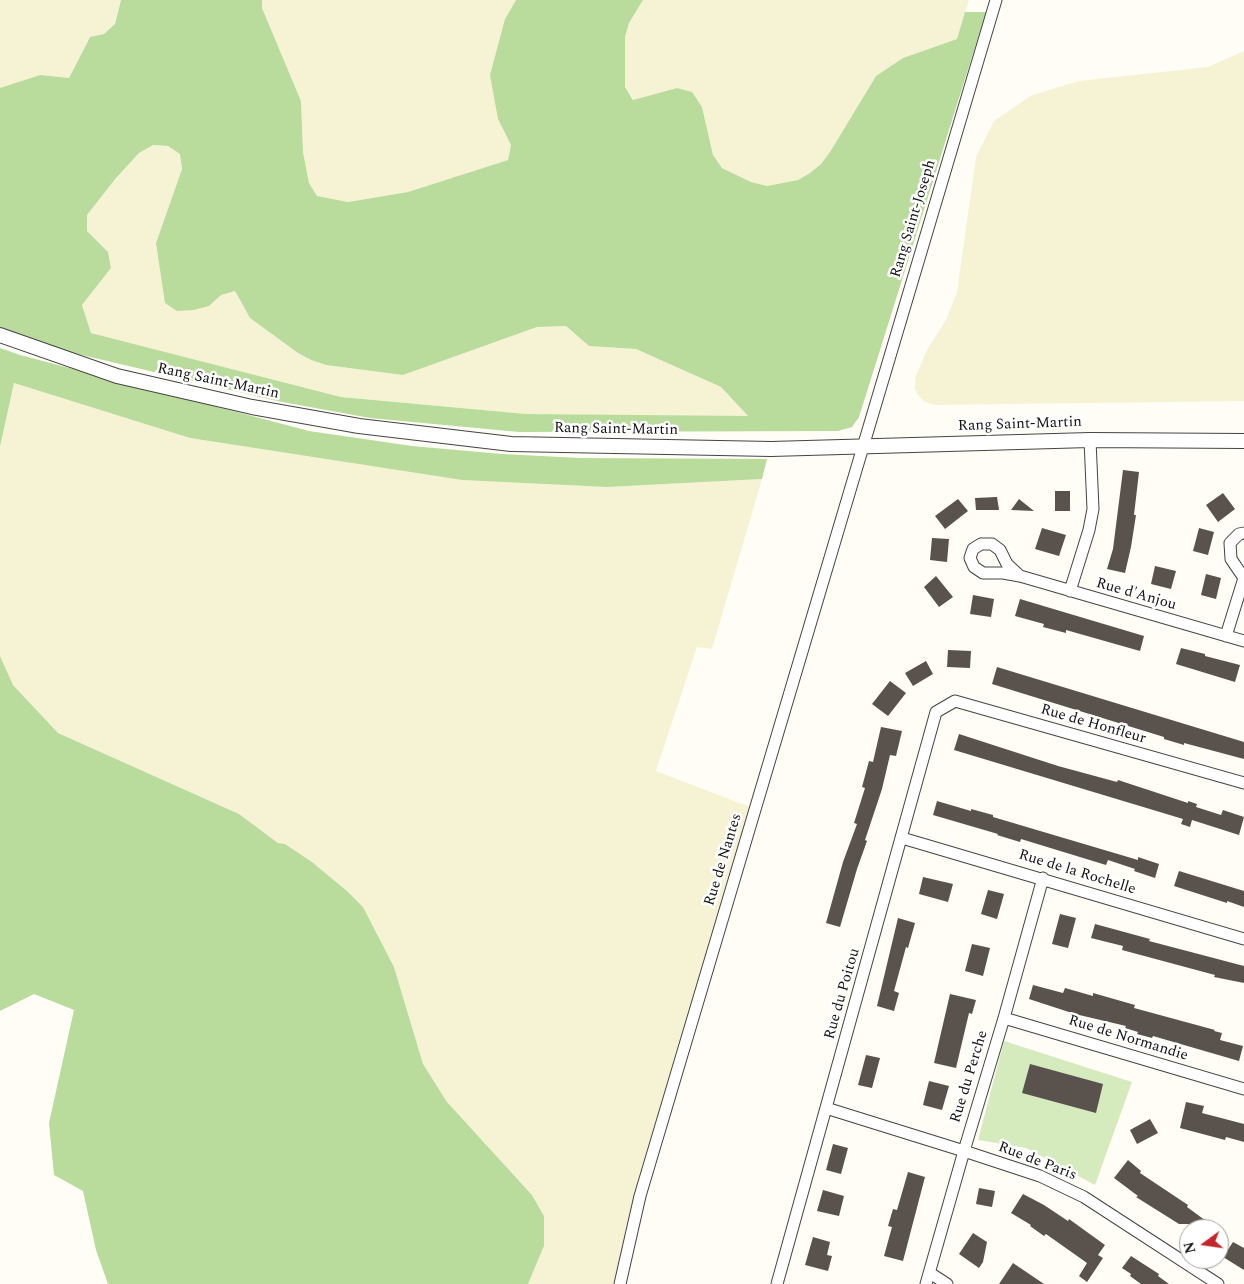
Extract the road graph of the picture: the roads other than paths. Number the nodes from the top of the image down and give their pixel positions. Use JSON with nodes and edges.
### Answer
{"nodes":[{"id":1,"x":996,"y":0,"type":"edge"},
{"id":2,"x":0,"y":335,"type":"edge"},
{"id":3,"x":1090,"y":440,"type":"junction"},
{"id":4,"x":1244,"y":441,"type":"edge"},
{"id":5,"x":862,"y":446,"type":"junction"},
{"id":6,"x":1244,"y":534,"type":"edge"},
{"id":7,"x":1020,"y":576,"type":"dead end"},
{"id":8,"x":1244,"y":578,"type":"edge"},
{"id":9,"x":1070,"y":591,"type":"junction"},
{"id":10,"x":1226,"y":636,"type":"junction"},
{"id":11,"x":1244,"y":641,"type":"edge"},
{"id":12,"x":936,"y":712,"type":"joint"},
{"id":13,"x":1244,"y":783,"type":"edge"},
{"id":14,"x":902,"y":838,"type":"junction"},
{"id":15,"x":1043,"y":878,"type":"junction"},
{"id":16,"x":1244,"y":939,"type":"edge"},
{"id":17,"x":1004,"y":1018,"type":"junction"},
{"id":18,"x":1244,"y":1089,"type":"edge"},
{"id":19,"x":826,"y":1108,"type":"junction"},
{"id":20,"x":964,"y":1151,"type":"junction"},
{"id":21,"x":928,"y":1278,"type":"edge"},
{"id":22,"x":620,"y":1284,"type":"edge"},
{"id":23,"x":777,"y":1284,"type":"edge"},
{"id":24,"x":948,"y":1284,"type":"edge"},
{"id":25,"x":1218,"y":1284,"type":"edge"}],
"edges":[{"from":1,"to":5,"type":"street","name":"Rang Saint-Joseph"},
{"from":2,"to":5,"type":"street","name":"Rang Saint-Martin"},
{"from":3,"to":4,"type":"street","name":"Rang Saint-Martin"},
{"from":3,"to":5,"type":"street","name":"Rang Saint-Martin"},
{"from":3,"to":9,"type":"street"},
{"from":5,"to":22,"type":"street","name":"Rue de Nantes"},
{"from":6,"to":8,"type":"street"},
{"from":7,"to":9,"type":"street","name":"Rue d'Anjou"},
{"from":8,"to":10,"type":"street"},
{"from":9,"to":10,"type":"street","name":"Rue d'Anjou"},
{"from":10,"to":11,"type":"street","name":"Rue d'Anjou"},
{"from":12,"to":13,"type":"street","name":"Rue de Honfleur"},
{"from":12,"to":14,"type":"street","name":"Rue du Poitou"},
{"from":14,"to":15,"type":"street","name":"Rue de la Rochelle"},
{"from":14,"to":19,"type":"street","name":"Rue du Poitou"},
{"from":15,"to":16,"type":"street","name":"Rue de la Rochelle"},
{"from":15,"to":17,"type":"street","name":"Rue du Perche"},
{"from":17,"to":18,"type":"street","name":"Rue de Normandie"},
{"from":17,"to":20,"type":"street","name":"Rue du Perche"},
{"from":19,"to":20,"type":"street","name":"Rue de Paris"},
{"from":19,"to":23,"type":"street","name":"Rue du Poitou"},
{"from":20,"to":21,"type":"street","name":"Rue du Perche"},
{"from":20,"to":25,"type":"street","name":"Rue de Paris"},
{"from":21,"to":24,"type":"street"}]}
